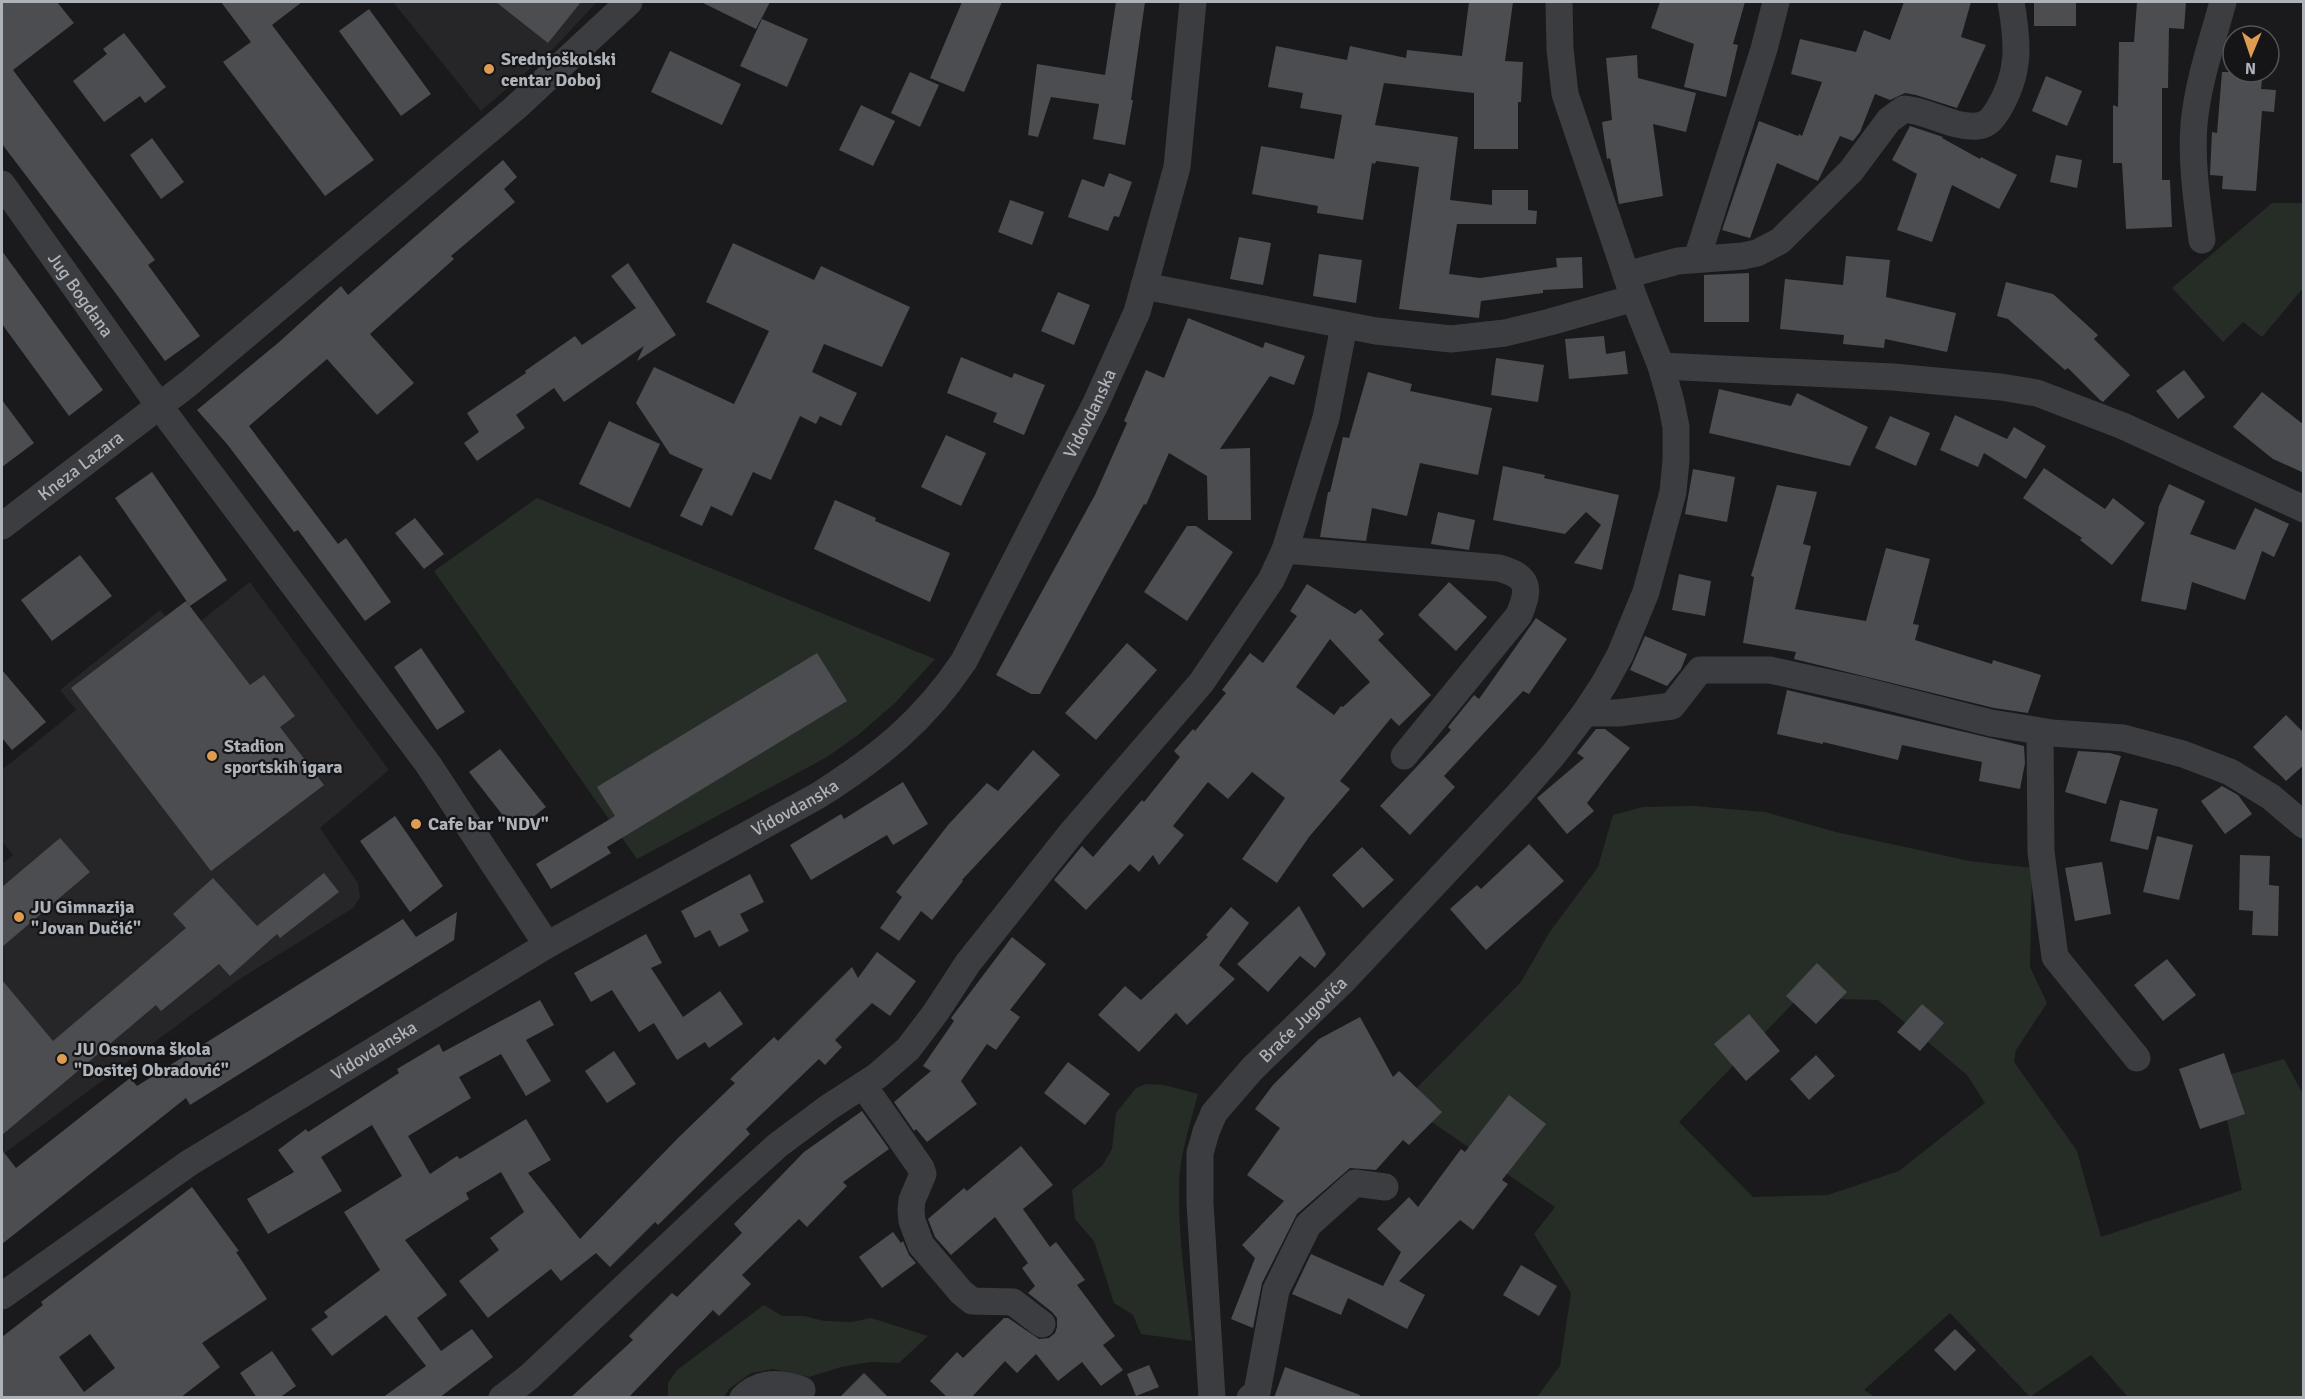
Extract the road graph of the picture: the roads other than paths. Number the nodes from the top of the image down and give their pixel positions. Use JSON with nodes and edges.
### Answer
{"nodes":[{"id":1,"x":629,"y":2,"type":"edge"},
{"id":2,"x":1193,"y":2,"type":"edge"},
{"id":3,"x":1559,"y":2,"type":"edge"},
{"id":4,"x":1776,"y":2,"type":"edge"},
{"id":5,"x":2011,"y":2,"type":"edge"},
{"id":6,"x":2223,"y":2,"type":"edge"},
{"id":7,"x":2,"y":184,"type":"edge"},
{"id":8,"x":2202,"y":240,"type":"dead end"},
{"id":9,"x":1697,"y":258,"type":"junction"},
{"id":10,"x":1144,"y":286,"type":"junction"},
{"id":11,"x":1630,"y":287,"type":"junction"},
{"id":12,"x":1344,"y":326,"type":"junction"},
{"id":13,"x":1661,"y":366,"type":"junction"},
{"id":14,"x":160,"y":407,"type":"junction"},
{"id":15,"x":2304,"y":508,"type":"edge"},
{"id":16,"x":2,"y":526,"type":"edge"},
{"id":17,"x":1285,"y":550,"type":"junction"},
{"id":18,"x":1585,"y":713,"type":"junction"},
{"id":19,"x":2040,"y":732,"type":"junction"},
{"id":20,"x":1404,"y":756,"type":"dead end"},
{"id":21,"x":2304,"y":825,"type":"edge"},
{"id":22,"x":547,"y":945,"type":"junction"},
{"id":23,"x":2137,"y":1058,"type":"dead end"},
{"id":24,"x":862,"y":1085,"type":"junction"},
{"id":25,"x":1385,"y":1187,"type":"dead end"},
{"id":26,"x":2,"y":1296,"type":"edge"},
{"id":27,"x":1042,"y":1324,"type":"dead end"},
{"id":28,"x":802,"y":1390,"type":"dead end"},
{"id":29,"x":502,"y":1398,"type":"edge"},
{"id":30,"x":743,"y":1398,"type":"edge"},
{"id":31,"x":1212,"y":1398,"type":"edge"},
{"id":32,"x":1250,"y":1398,"type":"edge"}],
"edges":[{"from":1,"to":14,"type":"street","name":"Kneza Lazara"},
{"from":2,"to":10,"type":"street","name":"Vidovdanska"},
{"from":3,"to":11,"type":"street","name":"Braće Jugovića"},
{"from":4,"to":9,"type":"street"},
{"from":5,"to":9,"type":"street"},
{"from":6,"to":8,"type":"street"},
{"from":7,"to":14,"type":"street","name":"Jug Bogdana"},
{"from":9,"to":11,"type":"street"},
{"from":10,"to":12,"type":"street"},
{"from":10,"to":22,"type":"street","name":"Vidovdanska"},
{"from":11,"to":12,"type":"street"},
{"from":11,"to":13,"type":"street","name":"Braće Jugovića"},
{"from":12,"to":17,"type":"street"},
{"from":13,"to":15,"type":"street"},
{"from":13,"to":18,"type":"street","name":"Braće Jugovića"},
{"from":14,"to":16,"type":"street","name":"Kneza Lazara"},
{"from":14,"to":22,"type":"street","name":"Jug Bogdana"},
{"from":17,"to":20,"type":"street"},
{"from":17,"to":24,"type":"street"},
{"from":18,"to":19,"type":"street"},
{"from":18,"to":31,"type":"street","name":"Braće Jugovića"},
{"from":19,"to":21,"type":"street"},
{"from":19,"to":23,"type":"street"},
{"from":22,"to":26,"type":"street","name":"Vidovdanska"},
{"from":24,"to":27,"type":"street"},
{"from":24,"to":29,"type":"street"},
{"from":25,"to":32,"type":"street"},
{"from":28,"to":30,"type":"street"}]}
